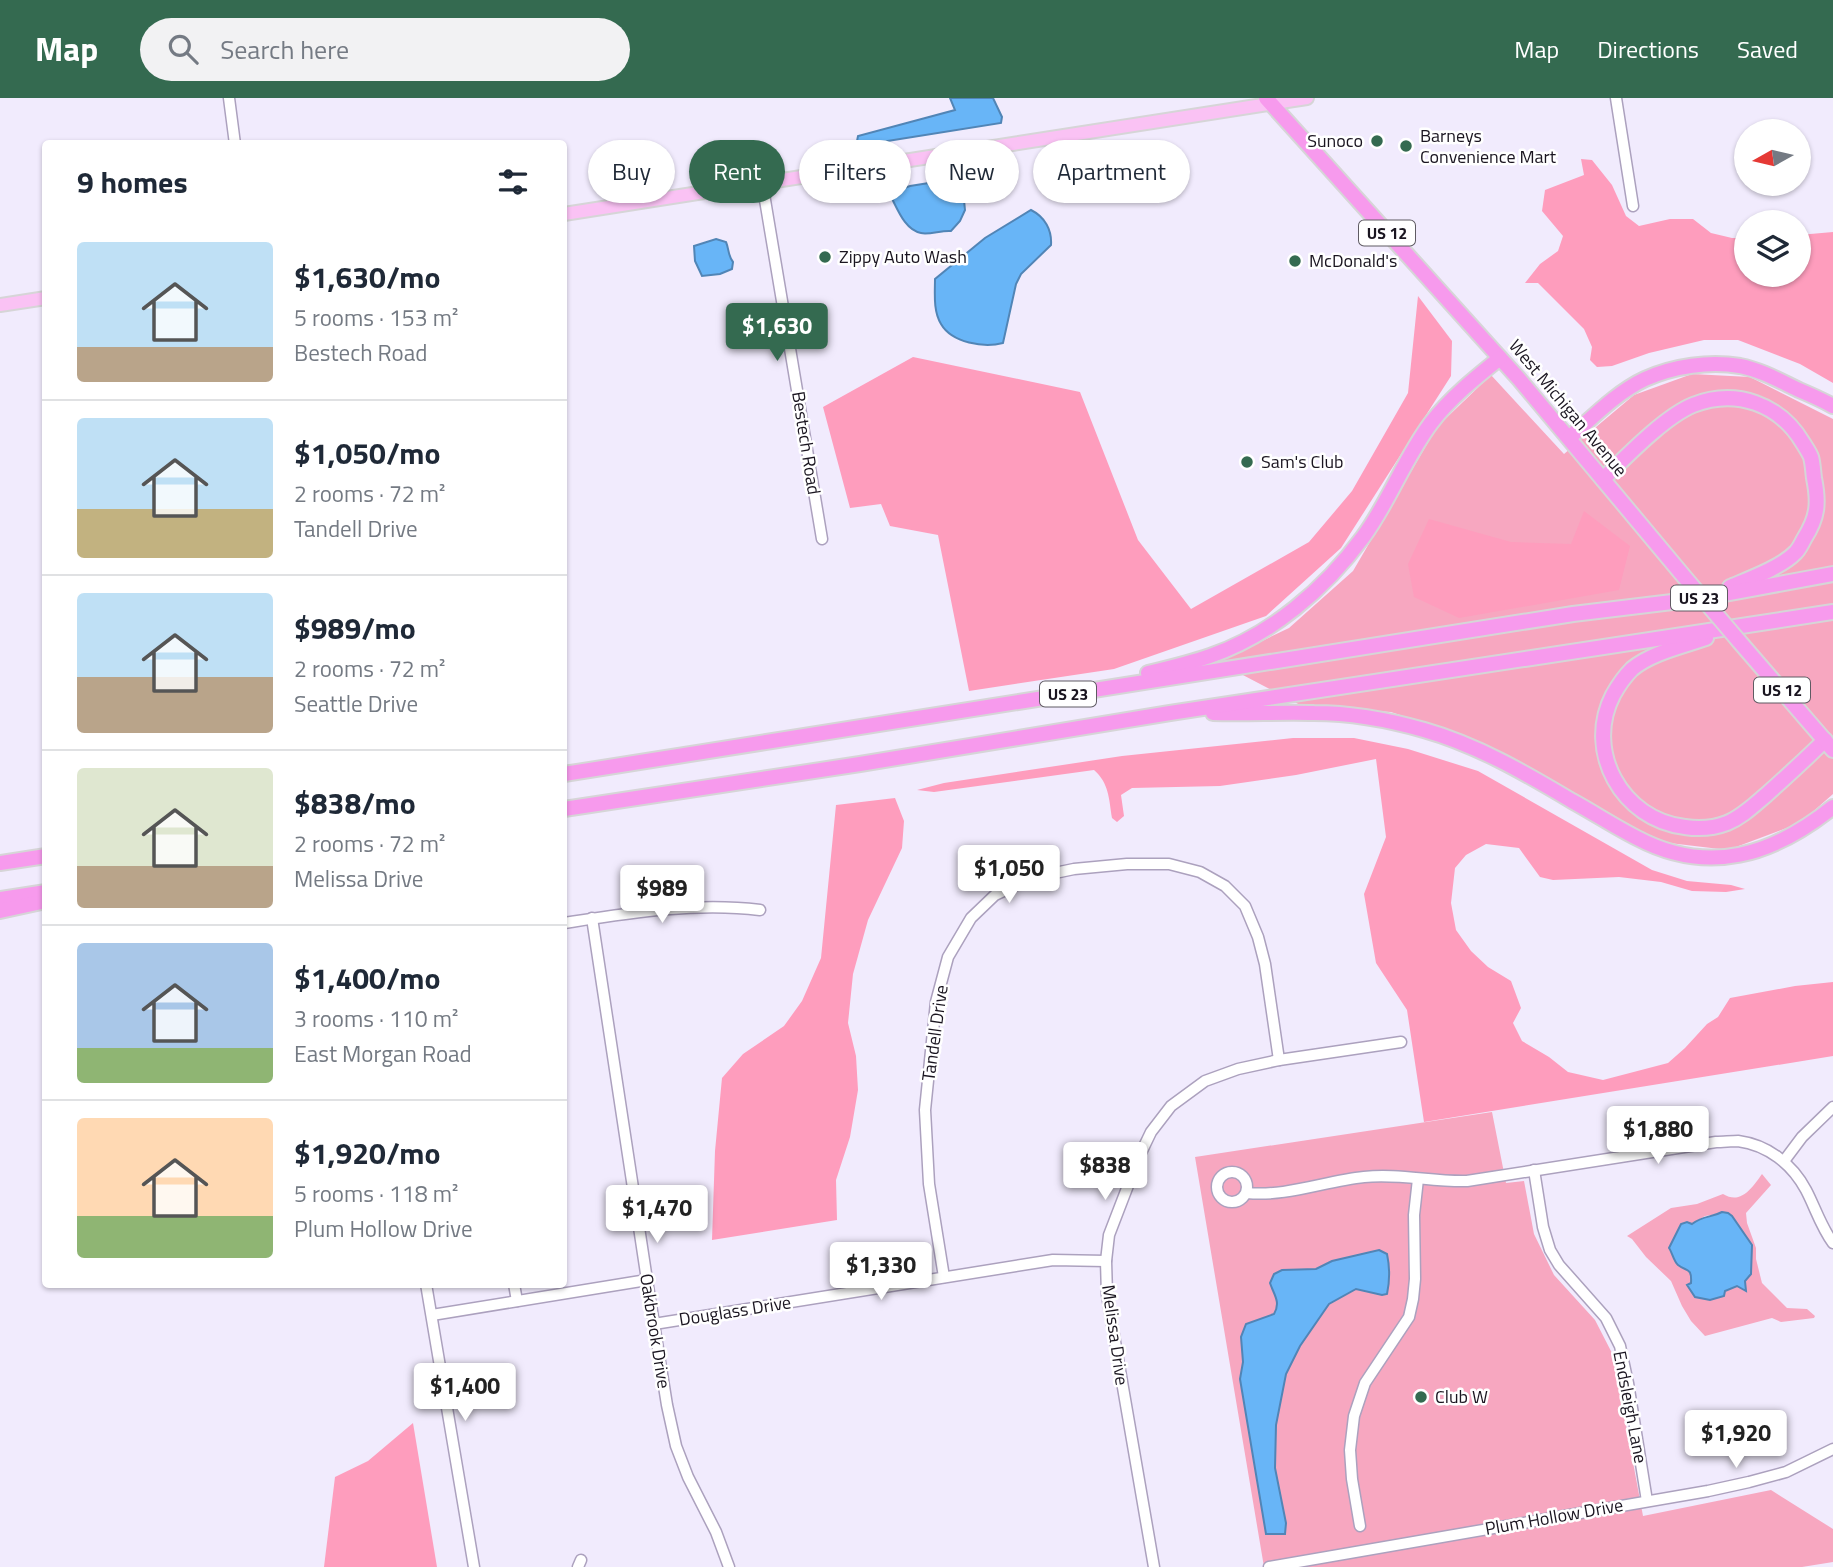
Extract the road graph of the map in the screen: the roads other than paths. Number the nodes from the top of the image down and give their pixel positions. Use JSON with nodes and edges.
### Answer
{"nodes":[{"id":1,"x":229,"y":98,"type":"edge"},
{"id":2,"x":1307,"y":98,"type":"edge"},
{"id":3,"x":1616,"y":98,"type":"edge"},
{"id":4,"x":1269,"y":101,"type":"edge"},
{"id":5,"x":234,"y":140,"type":"edge"},
{"id":6,"x":785,"y":178,"type":"edge"},
{"id":7,"x":689,"y":194,"type":"edge"},
{"id":8,"x":765,"y":203,"type":"edge"},
{"id":9,"x":1633,"y":206,"type":"dead end"},
{"id":10,"x":567,"y":214,"type":"edge"},
{"id":11,"x":42,"y":299,"type":"edge"},
{"id":12,"x":0,"y":305,"type":"edge"},
{"id":13,"x":1500,"y":358,"type":"junction"},
{"id":14,"x":1833,"y":406,"type":"edge"},
{"id":15,"x":1569,"y":438,"type":"junction"},
{"id":16,"x":1603,"y":479,"type":"junction"},
{"id":17,"x":821,"y":539,"type":"dead end"},
{"id":18,"x":1833,"y":573,"type":"edge"},
{"id":19,"x":1697,"y":599,"type":"junction"},
{"id":20,"x":1833,"y":612,"type":"edge"},
{"id":21,"x":1741,"y":633,"type":"junction"},
{"id":22,"x":1063,"y":695,"type":"junction"},
{"id":23,"x":1170,"y":713,"type":"junction"},
{"id":24,"x":1829,"y":745,"type":"edge"},
{"id":25,"x":567,"y":774,"type":"edge"},
{"id":26,"x":1833,"y":807,"type":"edge"},
{"id":27,"x":567,"y":809,"type":"edge"},
{"id":28,"x":42,"y":857,"type":"edge"},
{"id":29,"x":0,"y":863,"type":"edge"},
{"id":30,"x":42,"y":893,"type":"edge"},
{"id":31,"x":0,"y":899,"type":"edge"},
{"id":32,"x":42,"y":902,"type":"edge"},
{"id":33,"x":0,"y":911,"type":"edge"},
{"id":34,"x":760,"y":911,"type":"dead end"},
{"id":35,"x":592,"y":918,"type":"junction"},
{"id":36,"x":567,"y":922,"type":"edge"},
{"id":37,"x":1401,"y":1042,"type":"dead end"},
{"id":38,"x":1279,"y":1060,"type":"junction"},
{"id":39,"x":1833,"y":1107,"type":"edge"},
{"id":40,"x":1784,"y":1161,"type":"junction"},
{"id":41,"x":1534,"y":1170,"type":"junction"},
{"id":42,"x":1418,"y":1179,"type":"junction"},
{"id":43,"x":1247,"y":1193,"type":"dead end"},
{"id":44,"x":1833,"y":1243,"type":"edge"},
{"id":45,"x":1106,"y":1261,"type":"junction"},
{"id":46,"x":944,"y":1276,"type":"junction"},
{"id":47,"x":646,"y":1280,"type":"junction"},
{"id":48,"x":427,"y":1288,"type":"edge"},
{"id":49,"x":515,"y":1288,"type":"edge"},
{"id":50,"x":517,"y":1301,"type":"junction"},
{"id":51,"x":432,"y":1315,"type":"junction"},
{"id":52,"x":654,"y":1324,"type":"junction"},
{"id":53,"x":1833,"y":1449,"type":"edge"},
{"id":54,"x":1647,"y":1501,"type":"junction"},
{"id":55,"x":1360,"y":1526,"type":"dead end"},
{"id":56,"x":474,"y":1567,"type":"edge"},
{"id":57,"x":729,"y":1567,"type":"edge"},
{"id":58,"x":1154,"y":1567,"type":"edge"},
{"id":59,"x":1269,"y":1567,"type":"edge"}],
"edges":[{"from":1,"to":5,"type":"street"},
{"from":2,"to":4,"type":"main road"},
{"from":3,"to":9,"type":"street"},
{"from":4,"to":6,"type":"main road"},
{"from":4,"to":13,"type":"highway","name":"West Michigan Avenue","number":"US 12"},
{"from":7,"to":10,"type":"main road"},
{"from":8,"to":17,"type":"street","name":"Bestech Road"},
{"from":11,"to":12,"type":"main road"},
{"from":13,"to":15,"type":"highway","name":"West Michigan Avenue","number":"US 12"},
{"from":13,"to":22,"type":"highway"},
{"from":14,"to":15,"type":"highway"},
{"from":15,"to":16,"type":"highway","name":"West Michigan Avenue","number":"US 12"},
{"from":16,"to":19,"type":"highway"},
{"from":16,"to":21,"type":"highway","name":"West Michigan Avenue","number":"US 12","bridge":true},
{"from":18,"to":19,"type":"highway","number":"US 23"},
{"from":19,"to":22,"type":"highway","number":"US 23"},
{"from":20,"to":21,"type":"highway","number":"US 23"},
{"from":21,"to":23,"type":"highway","number":"US 23"},
{"from":21,"to":24,"type":"highway","name":"West Michigan Avenue","number":"US 12"},
{"from":21,"to":24,"type":"highway"},
{"from":22,"to":25,"type":"highway","number":"US 23"},
{"from":23,"to":26,"type":"highway"},
{"from":23,"to":27,"type":"highway","number":"US 23"},
{"from":28,"to":29,"type":"highway"},
{"from":30,"to":31,"type":"highway"},
{"from":32,"to":33,"type":"highway"},
{"from":34,"to":35,"type":"street"},
{"from":35,"to":36,"type":"street"},
{"from":35,"to":47,"type":"street","name":"Oakbrook Drive"},
{"from":37,"to":38,"type":"street","name":"Melissa Drive"},
{"from":38,"to":45,"type":"street","name":"Melissa Drive"},
{"from":38,"to":46,"type":"street","name":"Tandell Drive"},
{"from":39,"to":40,"type":"street"},
{"from":40,"to":41,"type":"street"},
{"from":40,"to":44,"type":"street"},
{"from":41,"to":42,"type":"street"},
{"from":41,"to":54,"type":"street","name":"Endsleigh Lane"},
{"from":42,"to":43,"type":"street"},
{"from":42,"to":55,"type":"street"},
{"from":45,"to":46,"type":"street","name":"Douglass Drive"},
{"from":45,"to":58,"type":"street","name":"Melissa Drive"},
{"from":46,"to":52,"type":"street","name":"Douglass Drive"},
{"from":47,"to":50,"type":"street"},
{"from":47,"to":52,"type":"street","name":"Oakbrook Drive"},
{"from":48,"to":51,"type":"street"},
{"from":49,"to":50,"type":"street"},
{"from":50,"to":51,"type":"street"},
{"from":51,"to":56,"type":"street"},
{"from":52,"to":57,"type":"street","name":"Oakbrook Drive"},
{"from":53,"to":54,"type":"street","name":"Plum Hollow Drive"},
{"from":54,"to":59,"type":"street","name":"Plum Hollow Drive"}]}
